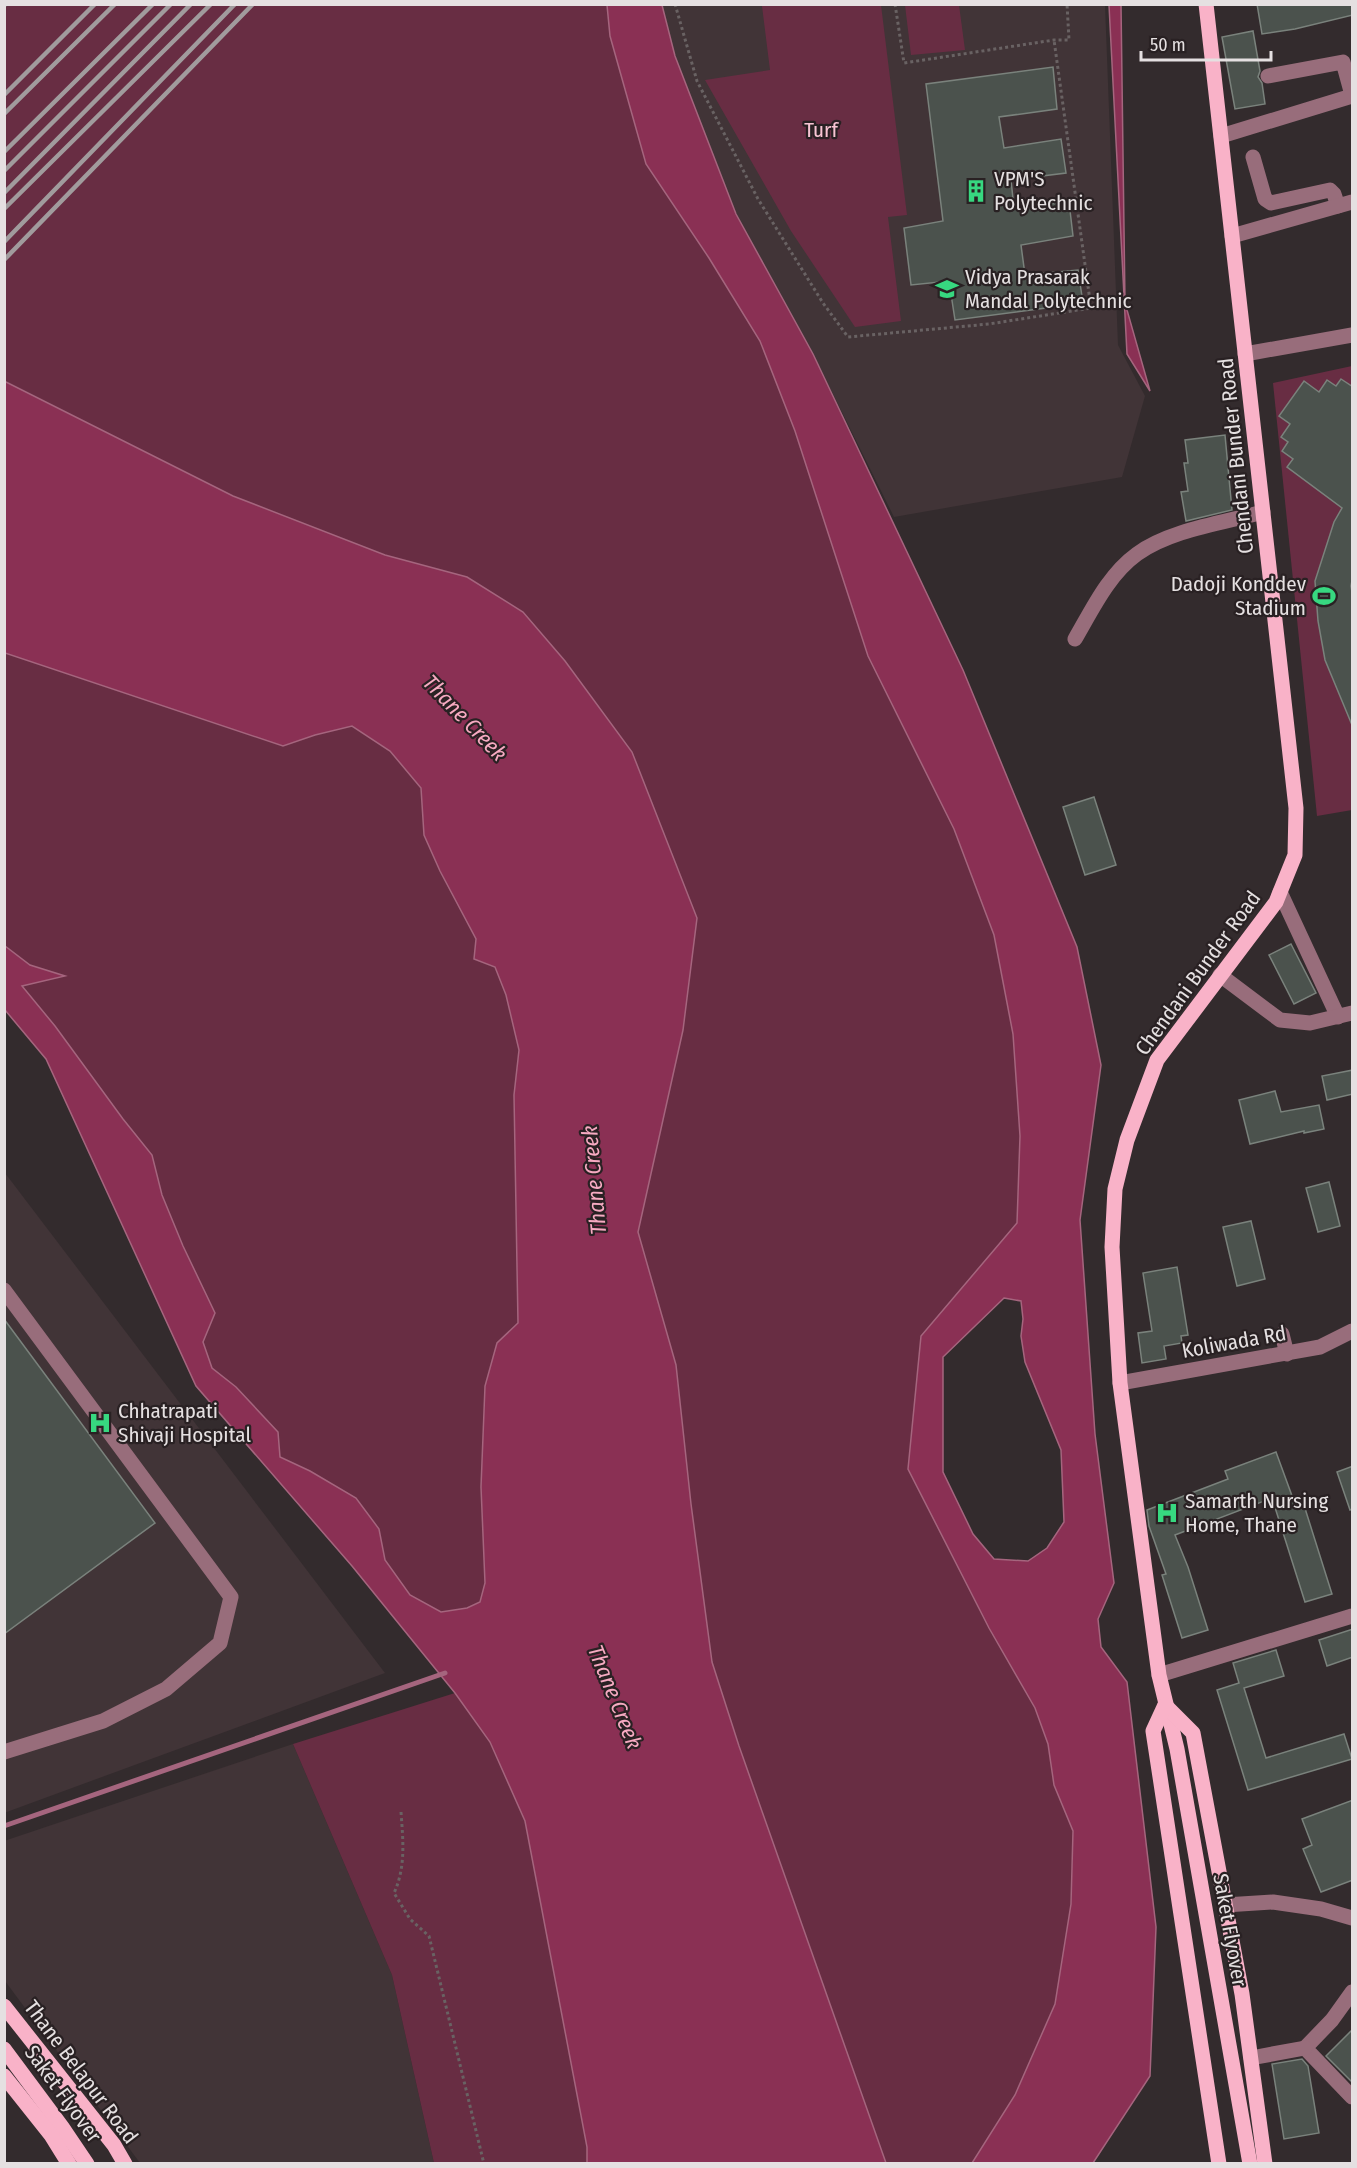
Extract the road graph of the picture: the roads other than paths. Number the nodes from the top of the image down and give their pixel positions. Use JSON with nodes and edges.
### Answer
{"nodes":[{"id":1,"x":1206,"y":4,"type":"edge"},
{"id":2,"x":1348,"y":60,"type":"edge"},
{"id":3,"x":1269,"y":76,"type":"dead end"},
{"id":4,"x":1353,"y":95,"type":"edge"},
{"id":5,"x":1221,"y":136,"type":"junction"},
{"id":6,"x":1253,"y":157,"type":"dead end"},
{"id":7,"x":1345,"y":204,"type":"edge"},
{"id":8,"x":1232,"y":236,"type":"junction"},
{"id":9,"x":1353,"y":335,"type":"edge"},
{"id":10,"x":1245,"y":354,"type":"junction"},
{"id":11,"x":1263,"y":512,"type":"junction"},
{"id":12,"x":1075,"y":639,"type":"dead end"},
{"id":13,"x":1280,"y":892,"type":"junction"},
{"id":14,"x":1220,"y":975,"type":"junction"},
{"id":15,"x":1345,"y":1015,"type":"edge"},
{"id":16,"x":4,"y":1290,"type":"edge"},
{"id":17,"x":1353,"y":1331,"type":"edge"},
{"id":18,"x":1282,"y":1334,"type":"dead end"},
{"id":19,"x":1287,"y":1354,"type":"junction"},
{"id":20,"x":1120,"y":1383,"type":"junction"},
{"id":21,"x":1353,"y":1616,"type":"edge"},
{"id":22,"x":1159,"y":1675,"type":"junction"},
{"id":23,"x":1165,"y":1705,"type":"junction"},
{"id":24,"x":4,"y":1752,"type":"edge"},
{"id":25,"x":1225,"y":1905,"type":"junction"},
{"id":26,"x":1353,"y":1918,"type":"edge"},
{"id":27,"x":1353,"y":1992,"type":"edge"},
{"id":28,"x":4,"y":2006,"type":"edge"},
{"id":29,"x":1305,"y":2048,"type":"junction"},
{"id":30,"x":4,"y":2049,"type":"edge"},
{"id":31,"x":1251,"y":2058,"type":"junction"},
{"id":32,"x":4,"y":2076,"type":"edge"},
{"id":33,"x":1353,"y":2097,"type":"edge"},
{"id":34,"x":69,"y":2163,"type":"edge"},
{"id":35,"x":87,"y":2163,"type":"edge"},
{"id":36,"x":125,"y":2163,"type":"edge"},
{"id":37,"x":1219,"y":2163,"type":"edge"},
{"id":38,"x":1250,"y":2163,"type":"edge"},
{"id":39,"x":1265,"y":2163,"type":"edge"}],
"edges":[{"from":1,"to":5,"type":"main road","name":"Chendani Bunder Road"},
{"from":2,"to":3,"type":"street"},
{"from":2,"to":4,"type":"street"},
{"from":4,"to":5,"type":"street"},
{"from":5,"to":8,"type":"main road","name":"Chendani Bunder Road"},
{"from":6,"to":7,"type":"street"},
{"from":7,"to":8,"type":"street"},
{"from":8,"to":10,"type":"main road","name":"Chendani Bunder Road"},
{"from":9,"to":10,"type":"street"},
{"from":10,"to":11,"type":"main road","name":"Chendani Bunder Road"},
{"from":11,"to":12,"type":"street"},
{"from":11,"to":13,"type":"main road","name":"Chendani Bunder Road"},
{"from":13,"to":14,"type":"main road","name":"Chendani Bunder Road"},
{"from":13,"to":15,"type":"street"},
{"from":14,"to":15,"type":"street"},
{"from":14,"to":20,"type":"main road","name":"Chendani Bunder Road"},
{"from":16,"to":24,"type":"street"},
{"from":17,"to":19,"type":"street","name":"Koliwada Rd"},
{"from":18,"to":19,"type":"street"},
{"from":19,"to":20,"type":"street","name":"Koliwada Rd"},
{"from":20,"to":22,"type":"main road","name":"Chendani Bunder Road"},
{"from":21,"to":22,"type":"street"},
{"from":22,"to":23,"type":"main road","name":"Chendani Bunder Road"},
{"from":23,"to":25,"type":"main road"},
{"from":23,"to":37,"type":"main road"},
{"from":23,"to":38,"type":"main road","name":"Saket Flyover"},
{"from":25,"to":26,"type":"street"},
{"from":25,"to":31,"type":"main road"},
{"from":27,"to":29,"type":"street"},
{"from":28,"to":36,"type":"main road","name":"Thane Belapur Road"},
{"from":29,"to":31,"type":"street"},
{"from":29,"to":33,"type":"street"},
{"from":30,"to":35,"type":"main road","name":"Saket Flyover"},
{"from":31,"to":39,"type":"main road"},
{"from":32,"to":34,"type":"main road"}]}
